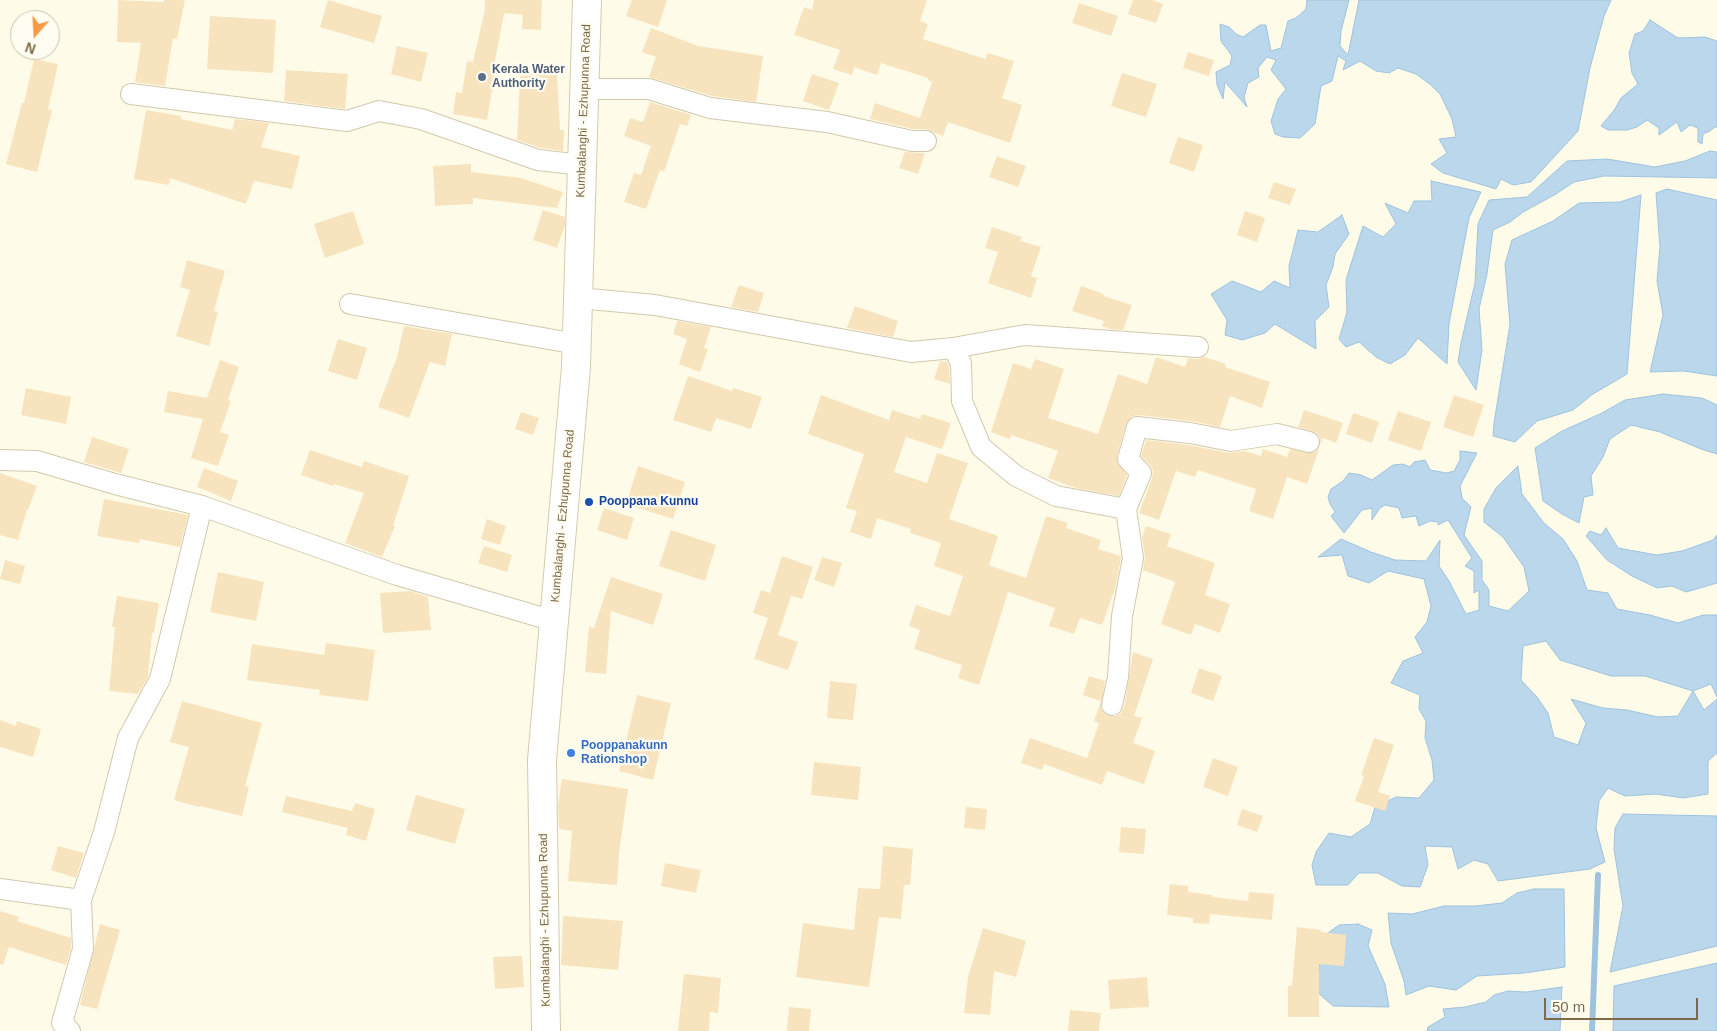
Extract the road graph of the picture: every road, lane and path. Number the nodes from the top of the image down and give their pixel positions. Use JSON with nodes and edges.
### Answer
{"nodes":[{"id":1,"x":587,"y":0,"type":"edge"},
{"id":2,"x":584,"y":89,"type":"junction"},
{"id":3,"x":131,"y":94,"type":"dead end"},
{"id":4,"x":926,"y":141,"type":"dead end"},
{"id":5,"x":582,"y":165,"type":"junction"},
{"id":6,"x":578,"y":298,"type":"junction"},
{"id":7,"x":350,"y":304,"type":"dead end"},
{"id":8,"x":577,"y":344,"type":"junction"},
{"id":9,"x":1198,"y":347,"type":"dead end"},
{"id":10,"x":953,"y":348,"type":"junction"},
{"id":11,"x":1308,"y":442,"type":"dead end"},
{"id":12,"x":0,"y":460,"type":"edge"},
{"id":13,"x":202,"y":506,"type":"junction"},
{"id":14,"x":1126,"y":509,"type":"junction"},
{"id":15,"x":554,"y":620,"type":"junction"},
{"id":16,"x":1112,"y":705,"type":"dead end"},
{"id":17,"x":0,"y":888,"type":"edge"},
{"id":18,"x":81,"y":900,"type":"junction"},
{"id":19,"x":70,"y":1031,"type":"edge"},
{"id":20,"x":546,"y":1031,"type":"edge"}],
"edges":[{"from":1,"to":2,"type":"main road","name":"Kumbalanghi - Ezhupunna Road"},
{"from":2,"to":4,"type":"street"},
{"from":2,"to":5,"type":"main road","name":"Kumbalanghi - Ezhupunna Road"},
{"from":3,"to":5,"type":"street"},
{"from":5,"to":6,"type":"main road","name":"Kumbalanghi - Ezhupunna Road"},
{"from":6,"to":8,"type":"main road","name":"Kumbalanghi - Ezhupunna Road"},
{"from":6,"to":10,"type":"street"},
{"from":7,"to":8,"type":"street"},
{"from":8,"to":15,"type":"main road","name":"Kumbalanghi - Ezhupunna Road"},
{"from":9,"to":10,"type":"street"},
{"from":10,"to":14,"type":"street"},
{"from":11,"to":14,"type":"street"},
{"from":12,"to":13,"type":"street"},
{"from":13,"to":15,"type":"street"},
{"from":13,"to":18,"type":"street"},
{"from":14,"to":16,"type":"street"},
{"from":15,"to":20,"type":"main road","name":"Kumbalanghi - Ezhupunna Road"},
{"from":17,"to":18,"type":"street"},
{"from":18,"to":19,"type":"street"}]}
